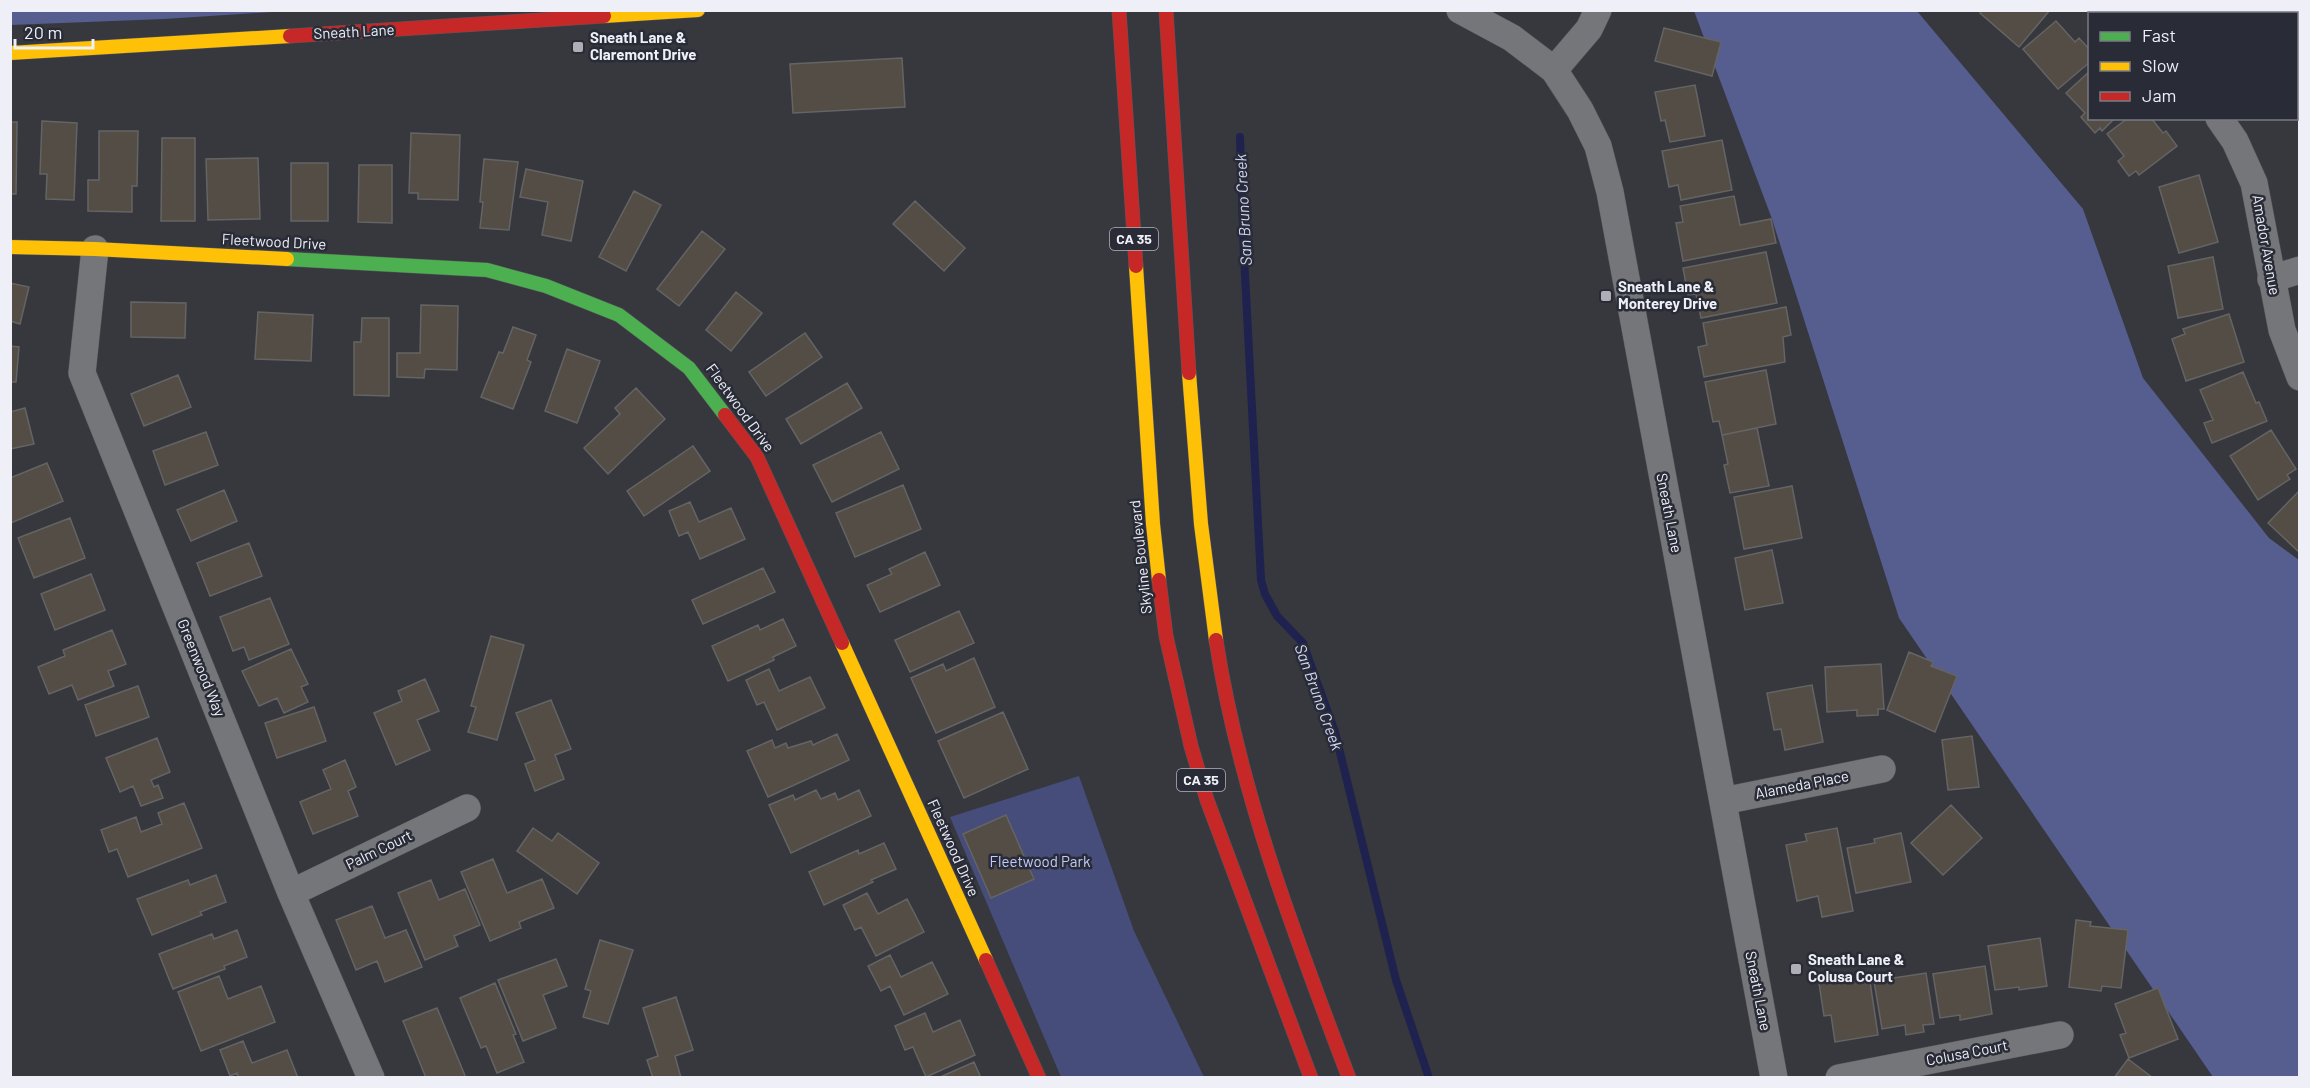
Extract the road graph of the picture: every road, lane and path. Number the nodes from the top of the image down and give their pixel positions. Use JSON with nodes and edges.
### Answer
{"nodes":[{"id":1,"x":698,"y":10,"type":"edge"},
{"id":2,"x":1119,"y":10,"type":"edge"},
{"id":3,"x":1166,"y":10,"type":"edge"},
{"id":4,"x":1460,"y":10,"type":"edge"},
{"id":5,"x":1598,"y":10,"type":"edge"},
{"id":6,"x":515,"y":16,"type":"edge"},
{"id":7,"x":10,"y":53,"type":"edge"},
{"id":8,"x":1554,"y":70,"type":"junction"},
{"id":9,"x":2220,"y":120,"type":"edge"},
{"id":10,"x":10,"y":248,"type":"edge"},
{"id":11,"x":95,"y":249,"type":"junction"},
{"id":12,"x":2300,"y":270,"type":"edge"},
{"id":13,"x":2271,"y":279,"type":"junction"},
{"id":14,"x":2300,"y":377,"type":"edge"},
{"id":15,"x":1882,"y":769,"type":"dead end"},
{"id":16,"x":1723,"y":801,"type":"junction"},
{"id":17,"x":467,"y":808,"type":"dead end"},
{"id":18,"x":291,"y":893,"type":"junction"},
{"id":19,"x":2060,"y":1035,"type":"dead end"},
{"id":20,"x":371,"y":1077,"type":"edge"},
{"id":21,"x":1039,"y":1077,"type":"edge"},
{"id":22,"x":1311,"y":1077,"type":"edge"},
{"id":23,"x":1349,"y":1077,"type":"edge"},
{"id":24,"x":1774,"y":1077,"type":"edge"},
{"id":25,"x":1839,"y":1077,"type":"edge"}],
"edges":[{"from":1,"to":6,"type":"main road","name":"Sneath Lane"},
{"from":2,"to":22,"type":"main road","name":"Skyline Boulevard","number":"CA 35"},
{"from":3,"to":23,"type":"main road","number":"CA 35"},
{"from":4,"to":8,"type":"street","name":"Sneath Lane"},
{"from":5,"to":8,"type":"street"},
{"from":6,"to":7,"type":"main road","name":"Sneath Lane"},
{"from":8,"to":16,"type":"street","name":"Sneath Lane"},
{"from":9,"to":13,"type":"street","name":"Amador Avenue"},
{"from":10,"to":11,"type":"main road","name":"Fleetwood Drive"},
{"from":11,"to":18,"type":"street","name":"Greenwood Way"},
{"from":11,"to":21,"type":"main road","name":"Fleetwood Drive"},
{"from":12,"to":13,"type":"street"},
{"from":13,"to":14,"type":"street","name":"Amador Avenue"},
{"from":15,"to":16,"type":"street","name":"Alameda Place"},
{"from":16,"to":24,"type":"street","name":"Sneath Lane"},
{"from":17,"to":18,"type":"street","name":"Palm Court"},
{"from":18,"to":20,"type":"street","name":"Greenwood Way"},
{"from":19,"to":25,"type":"street","name":"Colusa Court"}]}
